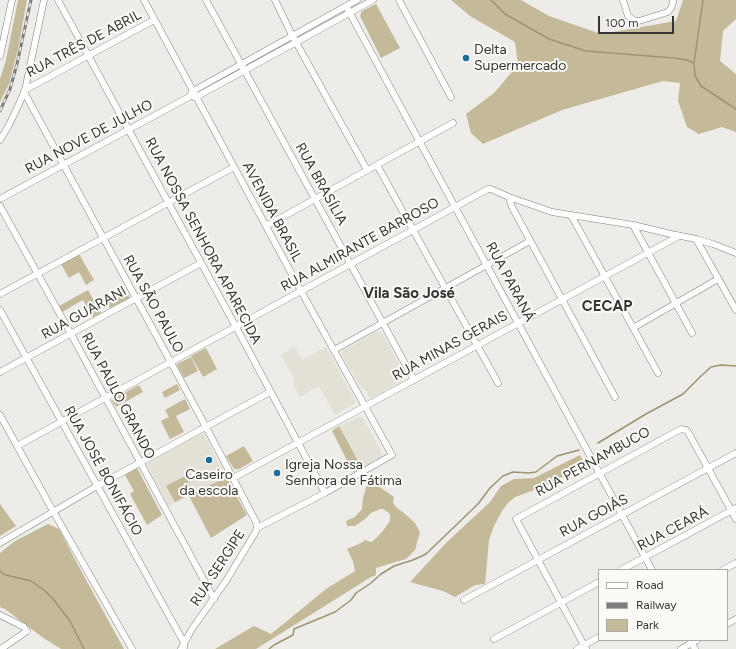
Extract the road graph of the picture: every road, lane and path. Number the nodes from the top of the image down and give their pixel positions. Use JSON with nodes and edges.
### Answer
{"nodes":[{"id":1,"x":12,"y":0,"type":"edge"},
{"id":2,"x":44,"y":0,"type":"edge"},
{"id":3,"x":144,"y":0,"type":"edge"},
{"id":4,"x":206,"y":0,"type":"edge"},
{"id":5,"x":274,"y":0,"type":"edge"},
{"id":6,"x":357,"y":0,"type":"edge"},
{"id":7,"x":373,"y":0,"type":"edge"},
{"id":8,"x":399,"y":0,"type":"edge"},
{"id":9,"x":623,"y":0,"type":"edge"},
{"id":10,"x":672,"y":0,"type":"edge"},
{"id":11,"x":58,"y":1,"type":"edge"},
{"id":12,"x":346,"y":6,"type":"junction"},
{"id":13,"x":350,"y":13,"type":"junction"},
{"id":14,"x":154,"y":20,"type":"junction"},
{"id":15,"x":292,"y":35,"type":"junction"},
{"id":16,"x":296,"y":42,"type":"junction"},
{"id":17,"x":88,"y":55,"type":"junction"},
{"id":18,"x":0,"y":56,"type":"edge"},
{"id":19,"x":241,"y":64,"type":"junction"},
{"id":20,"x":245,"y":70,"type":"junction"},
{"id":21,"x":24,"y":91,"type":"junction"},
{"id":22,"x":195,"y":94,"type":"junction"},
{"id":23,"x":451,"y":97,"type":"dead end"},
{"id":24,"x":453,"y":123,"type":"dead end"},
{"id":25,"x":129,"y":129,"type":"junction"},
{"id":26,"x":0,"y":140,"type":"edge"},
{"id":27,"x":420,"y":141,"type":"junction"},
{"id":28,"x":63,"y":165,"type":"junction"},
{"id":29,"x":377,"y":165,"type":"junction"},
{"id":30,"x":234,"y":167,"type":"junction"},
{"id":31,"x":367,"y":170,"type":"junction"},
{"id":32,"x":509,"y":197,"type":"junction"},
{"id":33,"x":0,"y":199,"type":"edge"},
{"id":34,"x":315,"y":199,"type":"junction"},
{"id":35,"x":168,"y":203,"type":"junction"},
{"id":36,"x":0,"y":206,"type":"edge"},
{"id":37,"x":455,"y":207,"type":"junction"},
{"id":38,"x":571,"y":215,"type":"junction"},
{"id":39,"x":633,"y":225,"type":"junction"},
{"id":40,"x":266,"y":226,"type":"junction"},
{"id":41,"x":413,"y":230,"type":"junction"},
{"id":42,"x":679,"y":236,"type":"junction"},
{"id":43,"x":103,"y":238,"type":"junction"},
{"id":44,"x":696,"y":239,"type":"junction"},
{"id":45,"x":530,"y":241,"type":"junction"},
{"id":46,"x":648,"y":253,"type":"junction"},
{"id":47,"x":736,"y":254,"type":"edge"},
{"id":48,"x":201,"y":263,"type":"junction"},
{"id":49,"x":350,"y":264,"type":"junction"},
{"id":50,"x":487,"y":265,"type":"junction"},
{"id":51,"x":37,"y":274,"type":"junction"},
{"id":52,"x":605,"y":276,"type":"junction"},
{"id":53,"x":718,"y":280,"type":"junction"},
{"id":54,"x":445,"y":288,"type":"junction"},
{"id":55,"x":301,"y":291,"type":"junction"},
{"id":56,"x":0,"y":294,"type":"edge"},
{"id":57,"x":136,"y":298,"type":"junction"},
{"id":58,"x":562,"y":299,"type":"junction"},
{"id":59,"x":676,"y":304,"type":"junction"},
{"id":60,"x":0,"y":310,"type":"edge"},
{"id":61,"x":736,"y":310,"type":"edge"},
{"id":62,"x":382,"y":323,"type":"junction"},
{"id":63,"x":518,"y":323,"type":"junction"},
{"id":64,"x":236,"y":327,"type":"junction"},
{"id":65,"x":633,"y":328,"type":"junction"},
{"id":66,"x":692,"y":333,"type":"dead end"},
{"id":67,"x":71,"y":334,"type":"junction"},
{"id":68,"x":477,"y":346,"type":"junction"},
{"id":69,"x":334,"y":350,"type":"junction"},
{"id":70,"x":26,"y":358,"type":"junction"},
{"id":71,"x":171,"y":362,"type":"junction"},
{"id":72,"x":0,"y":372,"type":"edge"},
{"id":73,"x":658,"y":373,"type":"dead end"},
{"id":74,"x":414,"y":380,"type":"junction"},
{"id":75,"x":498,"y":384,"type":"dead end"},
{"id":76,"x":270,"y":392,"type":"junction"},
{"id":77,"x":615,"y":397,"type":"dead end"},
{"id":78,"x":105,"y":398,"type":"junction"},
{"id":79,"x":365,"y":407,"type":"junction"},
{"id":80,"x":0,"y":415,"type":"edge"},
{"id":81,"x":62,"y":422,"type":"junction"},
{"id":82,"x":206,"y":427,"type":"junction"},
{"id":83,"x":298,"y":443,"type":"junction"},
{"id":84,"x":17,"y":446,"type":"junction"},
{"id":85,"x":736,"y":453,"type":"edge"},
{"id":86,"x":392,"y":455,"type":"joint"},
{"id":87,"x":140,"y":462,"type":"junction"},
{"id":88,"x":708,"y":468,"type":"junction"},
{"id":89,"x":599,"y":473,"type":"junction"},
{"id":90,"x":233,"y":478,"type":"junction"},
{"id":91,"x":97,"y":486,"type":"junction"},
{"id":92,"x":325,"y":493,"type":"junction"},
{"id":93,"x":734,"y":509,"type":"edge"},
{"id":94,"x":53,"y":511,"type":"junction"},
{"id":95,"x":622,"y":515,"type":"junction"},
{"id":96,"x":736,"y":519,"type":"edge"},
{"id":97,"x":257,"y":528,"type":"junction"},
{"id":98,"x":0,"y":543,"type":"edge"},
{"id":99,"x":645,"y":557,"type":"junction"},
{"id":100,"x":538,"y":560,"type":"junction"},
{"id":101,"x":736,"y":563,"type":"edge"},
{"id":102,"x":623,"y":569,"type":"edge"},
{"id":103,"x":651,"y":569,"type":"edge"},
{"id":104,"x":725,"y":569,"type":"edge"},
{"id":105,"x":598,"y":583,"type":"edge"},
{"id":106,"x":214,"y":599,"type":"junction"},
{"id":107,"x":464,"y":600,"type":"dead end"},
{"id":108,"x":561,"y":602,"type":"junction"},
{"id":109,"x":0,"y":615,"type":"edge"},
{"id":110,"x":598,"y":638,"type":"edge"},
{"id":111,"x":494,"y":639,"type":"dead end"},
{"id":112,"x":693,"y":643,"type":"edge"},
{"id":113,"x":183,"y":647,"type":"edge"},
{"id":114,"x":585,"y":647,"type":"edge"},
{"id":115,"x":1,"y":649,"type":"edge"},
{"id":116,"x":132,"y":649,"type":"edge"},
{"id":117,"x":577,"y":649,"type":"edge"},
{"id":118,"x":681,"y":649,"type":"edge"}],
"edges":[{"from":1,"to":18,"type":"street"},
{"from":2,"to":21,"type":"street"},
{"from":3,"to":14,"type":"street","name":"AVENIDA BRASIL"},
{"from":4,"to":19,"type":"street","name":"RUA BRASÍLIA"},
{"from":5,"to":15,"type":"street"},
{"from":6,"to":12,"type":"street"},
{"from":7,"to":13,"type":"street"},
{"from":8,"to":23,"type":"street"},
{"from":9,"to":10,"type":"street"},
{"from":11,"to":17,"type":"street","name":"RUA NOSSA SENHORA APARECIDA"},
{"from":12,"to":13,"type":"street","name":"RUA PARANÁ"},
{"from":12,"to":15,"type":"street"},
{"from":13,"to":16,"type":"street"},
{"from":13,"to":27,"type":"street","name":"RUA PARANÁ"},
{"from":14,"to":17,"type":"street","name":"RUA TRÊS DE ABRIL"},
{"from":14,"to":22,"type":"street","name":"AVENIDA BRASIL"},
{"from":15,"to":16,"type":"street"},
{"from":15,"to":19,"type":"street"},
{"from":16,"to":20,"type":"street"},
{"from":16,"to":31,"type":"street"},
{"from":17,"to":21,"type":"street","name":"RUA TRÊS DE ABRIL"},
{"from":17,"to":25,"type":"street","name":"RUA NOSSA SENHORA APARECIDA"},
{"from":19,"to":20,"type":"street","name":"RUA BRASÍLIA"},
{"from":19,"to":22,"type":"street"},
{"from":20,"to":22,"type":"street"},
{"from":20,"to":34,"type":"street","name":"RUA BRASÍLIA"},
{"from":21,"to":26,"type":"street"},
{"from":21,"to":28,"type":"street","name":"RUA SÃO PAULO"},
{"from":22,"to":25,"type":"street","name":"RUA NOVE DE JULHO"},
{"from":22,"to":30,"type":"street","name":"AVENIDA BRASIL"},
{"from":24,"to":27,"type":"street"},
{"from":25,"to":28,"type":"street","name":"RUA NOVE DE JULHO"},
{"from":25,"to":35,"type":"street","name":"RUA NOSSA SENHORA APARECIDA"},
{"from":27,"to":29,"type":"street"},
{"from":27,"to":37,"type":"street","name":"RUA PARANÁ"},
{"from":28,"to":33,"type":"street","name":"RUA NOVE DE JULHO"},
{"from":28,"to":43,"type":"street","name":"RUA SÃO PAULO"},
{"from":29,"to":31,"type":"street"},
{"from":29,"to":41,"type":"street"},
{"from":30,"to":35,"type":"street"},
{"from":30,"to":40,"type":"street","name":"AVENIDA BRASIL"},
{"from":31,"to":34,"type":"street"},
{"from":32,"to":37,"type":"street","name":"RUA ALMIRANTE BARROSO"},
{"from":32,"to":38,"type":"street","name":"RUA ALMIRANTE BARROSO"},
{"from":32,"to":45,"type":"street"},
{"from":34,"to":40,"type":"street"},
{"from":34,"to":49,"type":"street","name":"RUA BRASÍLIA"},
{"from":35,"to":43,"type":"street"},
{"from":35,"to":48,"type":"street","name":"RUA NOSSA SENHORA APARECIDA"},
{"from":36,"to":51,"type":"street","name":"RUA PAULO GRANDO"},
{"from":37,"to":41,"type":"street","name":"RUA ALMIRANTE BARROSO"},
{"from":37,"to":50,"type":"street","name":"RUA PARANÁ"},
{"from":38,"to":39,"type":"street","name":"RUA ALMIRANTE BARROSO"},
{"from":38,"to":52,"type":"street"},
{"from":39,"to":42,"type":"street","name":"RUA ALMIRANTE BARROSO"},
{"from":39,"to":46,"type":"street"},
{"from":40,"to":55,"type":"street","name":"AVENIDA BRASIL"},
{"from":41,"to":49,"type":"street","name":"RUA ALMIRANTE BARROSO"},
{"from":41,"to":54,"type":"street"},
{"from":42,"to":44,"type":"street","name":"RUA ALMIRANTE BARROSO"},
{"from":42,"to":46,"type":"street","name":"RUA MINAS GERAIS"},
{"from":43,"to":51,"type":"street"},
{"from":43,"to":57,"type":"street","name":"RUA SÃO PAULO"},
{"from":44,"to":47,"type":"street","name":"RUA ALMIRANTE BARROSO"},
{"from":44,"to":53,"type":"street"},
{"from":45,"to":50,"type":"street"},
{"from":45,"to":58,"type":"street"},
{"from":46,"to":52,"type":"street","name":"RUA MINAS GERAIS"},
{"from":46,"to":59,"type":"street"},
{"from":48,"to":57,"type":"street","name":"RUA GUARANI"},
{"from":48,"to":64,"type":"street","name":"RUA NOSSA SENHORA APARECIDA"},
{"from":49,"to":55,"type":"street","name":"RUA ALMIRANTE BARROSO"},
{"from":49,"to":62,"type":"street","name":"RUA BRASÍLIA"},
{"from":50,"to":54,"type":"street"},
{"from":50,"to":63,"type":"street","name":"RUA PARANÁ"},
{"from":51,"to":56,"type":"street"},
{"from":51,"to":67,"type":"street","name":"RUA PAULO GRANDO"},
{"from":52,"to":58,"type":"street","name":"RUA MINAS GERAIS"},
{"from":52,"to":65,"type":"street"},
{"from":53,"to":59,"type":"street"},
{"from":53,"to":61,"type":"street"},
{"from":54,"to":62,"type":"street"},
{"from":54,"to":68,"type":"street"},
{"from":55,"to":64,"type":"street","name":"RUA ALMIRANTE BARROSO"},
{"from":55,"to":69,"type":"street","name":"AVENIDA BRASIL"},
{"from":57,"to":67,"type":"street","name":"RUA GUARANI"},
{"from":57,"to":71,"type":"street","name":"RUA SÃO PAULO"},
{"from":58,"to":63,"type":"street","name":"RUA MINAS GERAIS"},
{"from":58,"to":77,"type":"street"},
{"from":59,"to":65,"type":"street"},
{"from":59,"to":66,"type":"street"},
{"from":60,"to":70,"type":"street","name":"RUA JOSÉ BONIFÁCIO"},
{"from":62,"to":69,"type":"street"},
{"from":62,"to":74,"type":"street","name":"RUA BRASÍLIA"},
{"from":63,"to":68,"type":"street","name":"RUA MINAS GERAIS"},
{"from":63,"to":89,"type":"street","name":"RUA PARANÁ"},
{"from":64,"to":71,"type":"street","name":"RUA ALMIRANTE BARROSO"},
{"from":64,"to":76,"type":"street","name":"RUA NOSSA SENHORA APARECIDA"},
{"from":65,"to":73,"type":"street"},
{"from":67,"to":70,"type":"street","name":"RUA GUARANI"},
{"from":67,"to":78,"type":"street","name":"RUA PAULO GRANDO"},
{"from":68,"to":74,"type":"street","name":"RUA MINAS GERAIS"},
{"from":68,"to":75,"type":"street"},
{"from":69,"to":79,"type":"street","name":"AVENIDA BRASIL"},
{"from":70,"to":72,"type":"street","name":"RUA GUARANI"},
{"from":70,"to":81,"type":"street","name":"RUA JOSÉ BONIFÁCIO"},
{"from":71,"to":78,"type":"street","name":"RUA ALMIRANTE BARROSO"},
{"from":71,"to":82,"type":"street","name":"RUA SÃO PAULO"},
{"from":74,"to":79,"type":"street","name":"RUA MINAS GERAIS"},
{"from":76,"to":82,"type":"street"},
{"from":76,"to":83,"type":"street","name":"RUA NOSSA SENHORA APARECIDA"},
{"from":78,"to":81,"type":"street","name":"RUA ALMIRANTE BARROSO"},
{"from":78,"to":87,"type":"street","name":"RUA PAULO GRANDO"},
{"from":79,"to":83,"type":"street","name":"RUA MINAS GERAIS"},
{"from":79,"to":86,"type":"street","name":"AVENIDA BRASIL"},
{"from":80,"to":84,"type":"street"},
{"from":81,"to":84,"type":"street","name":"RUA ALMIRANTE BARROSO"},
{"from":81,"to":91,"type":"street","name":"RUA JOSÉ BONIFÁCIO"},
{"from":82,"to":87,"type":"street"},
{"from":82,"to":90,"type":"street","name":"RUA SÃO PAULO"},
{"from":83,"to":90,"type":"street","name":"RUA MINAS GERAIS"},
{"from":83,"to":92,"type":"street","name":"RUA NOSSA SENHORA APARECIDA"},
{"from":84,"to":94,"type":"street"},
{"from":85,"to":88,"type":"street","name":"RUA GOIÁS"},
{"from":86,"to":92,"type":"street","name":"RUA SERGIPE"},
{"from":87,"to":91,"type":"street"},
{"from":87,"to":106,"type":"street","name":"RUA PAULO GRANDO"},
{"from":88,"to":89,"type":"street","name":"RUA PERNAMBUCO"},
{"from":88,"to":93,"type":"street"},
{"from":88,"to":95,"type":"street","name":"RUA GOIÁS"},
{"from":89,"to":95,"type":"street","name":"RUA PARANÁ"},
{"from":89,"to":100,"type":"street","name":"RUA PERNAMBUCO"},
{"from":90,"to":97,"type":"street","name":"RUA SÃO PAULO"},
{"from":91,"to":94,"type":"street"},
{"from":91,"to":113,"type":"street","name":"RUA JOSÉ BONIFÁCIO"},
{"from":92,"to":97,"type":"street","name":"RUA SERGIPE"},
{"from":93,"to":96,"type":"street"},
{"from":93,"to":99,"type":"street","name":"RUA CEARÁ"},
{"from":94,"to":98,"type":"street"},
{"from":94,"to":116,"type":"street"},
{"from":95,"to":99,"type":"street","name":"RUA PARANÁ"},
{"from":95,"to":100,"type":"street","name":"RUA GOIÁS"},
{"from":97,"to":106,"type":"street","name":"RUA SERGIPE"},
{"from":99,"to":102,"type":"street","name":"RUA CEARÁ"},
{"from":99,"to":103,"type":"street","name":"RUA PARANÁ"},
{"from":100,"to":107,"type":"street","name":"RUA GOIÁS"},
{"from":100,"to":108,"type":"street"},
{"from":101,"to":104,"type":"street"},
{"from":105,"to":108,"type":"street"},
{"from":106,"to":113,"type":"street","name":"RUA SERGIPE"},
{"from":108,"to":111,"type":"street"},
{"from":108,"to":114,"type":"street"},
{"from":109,"to":115,"type":"street"},
{"from":110,"to":114,"type":"street"},
{"from":112,"to":118,"type":"street"},
{"from":114,"to":117,"type":"street"}]}
